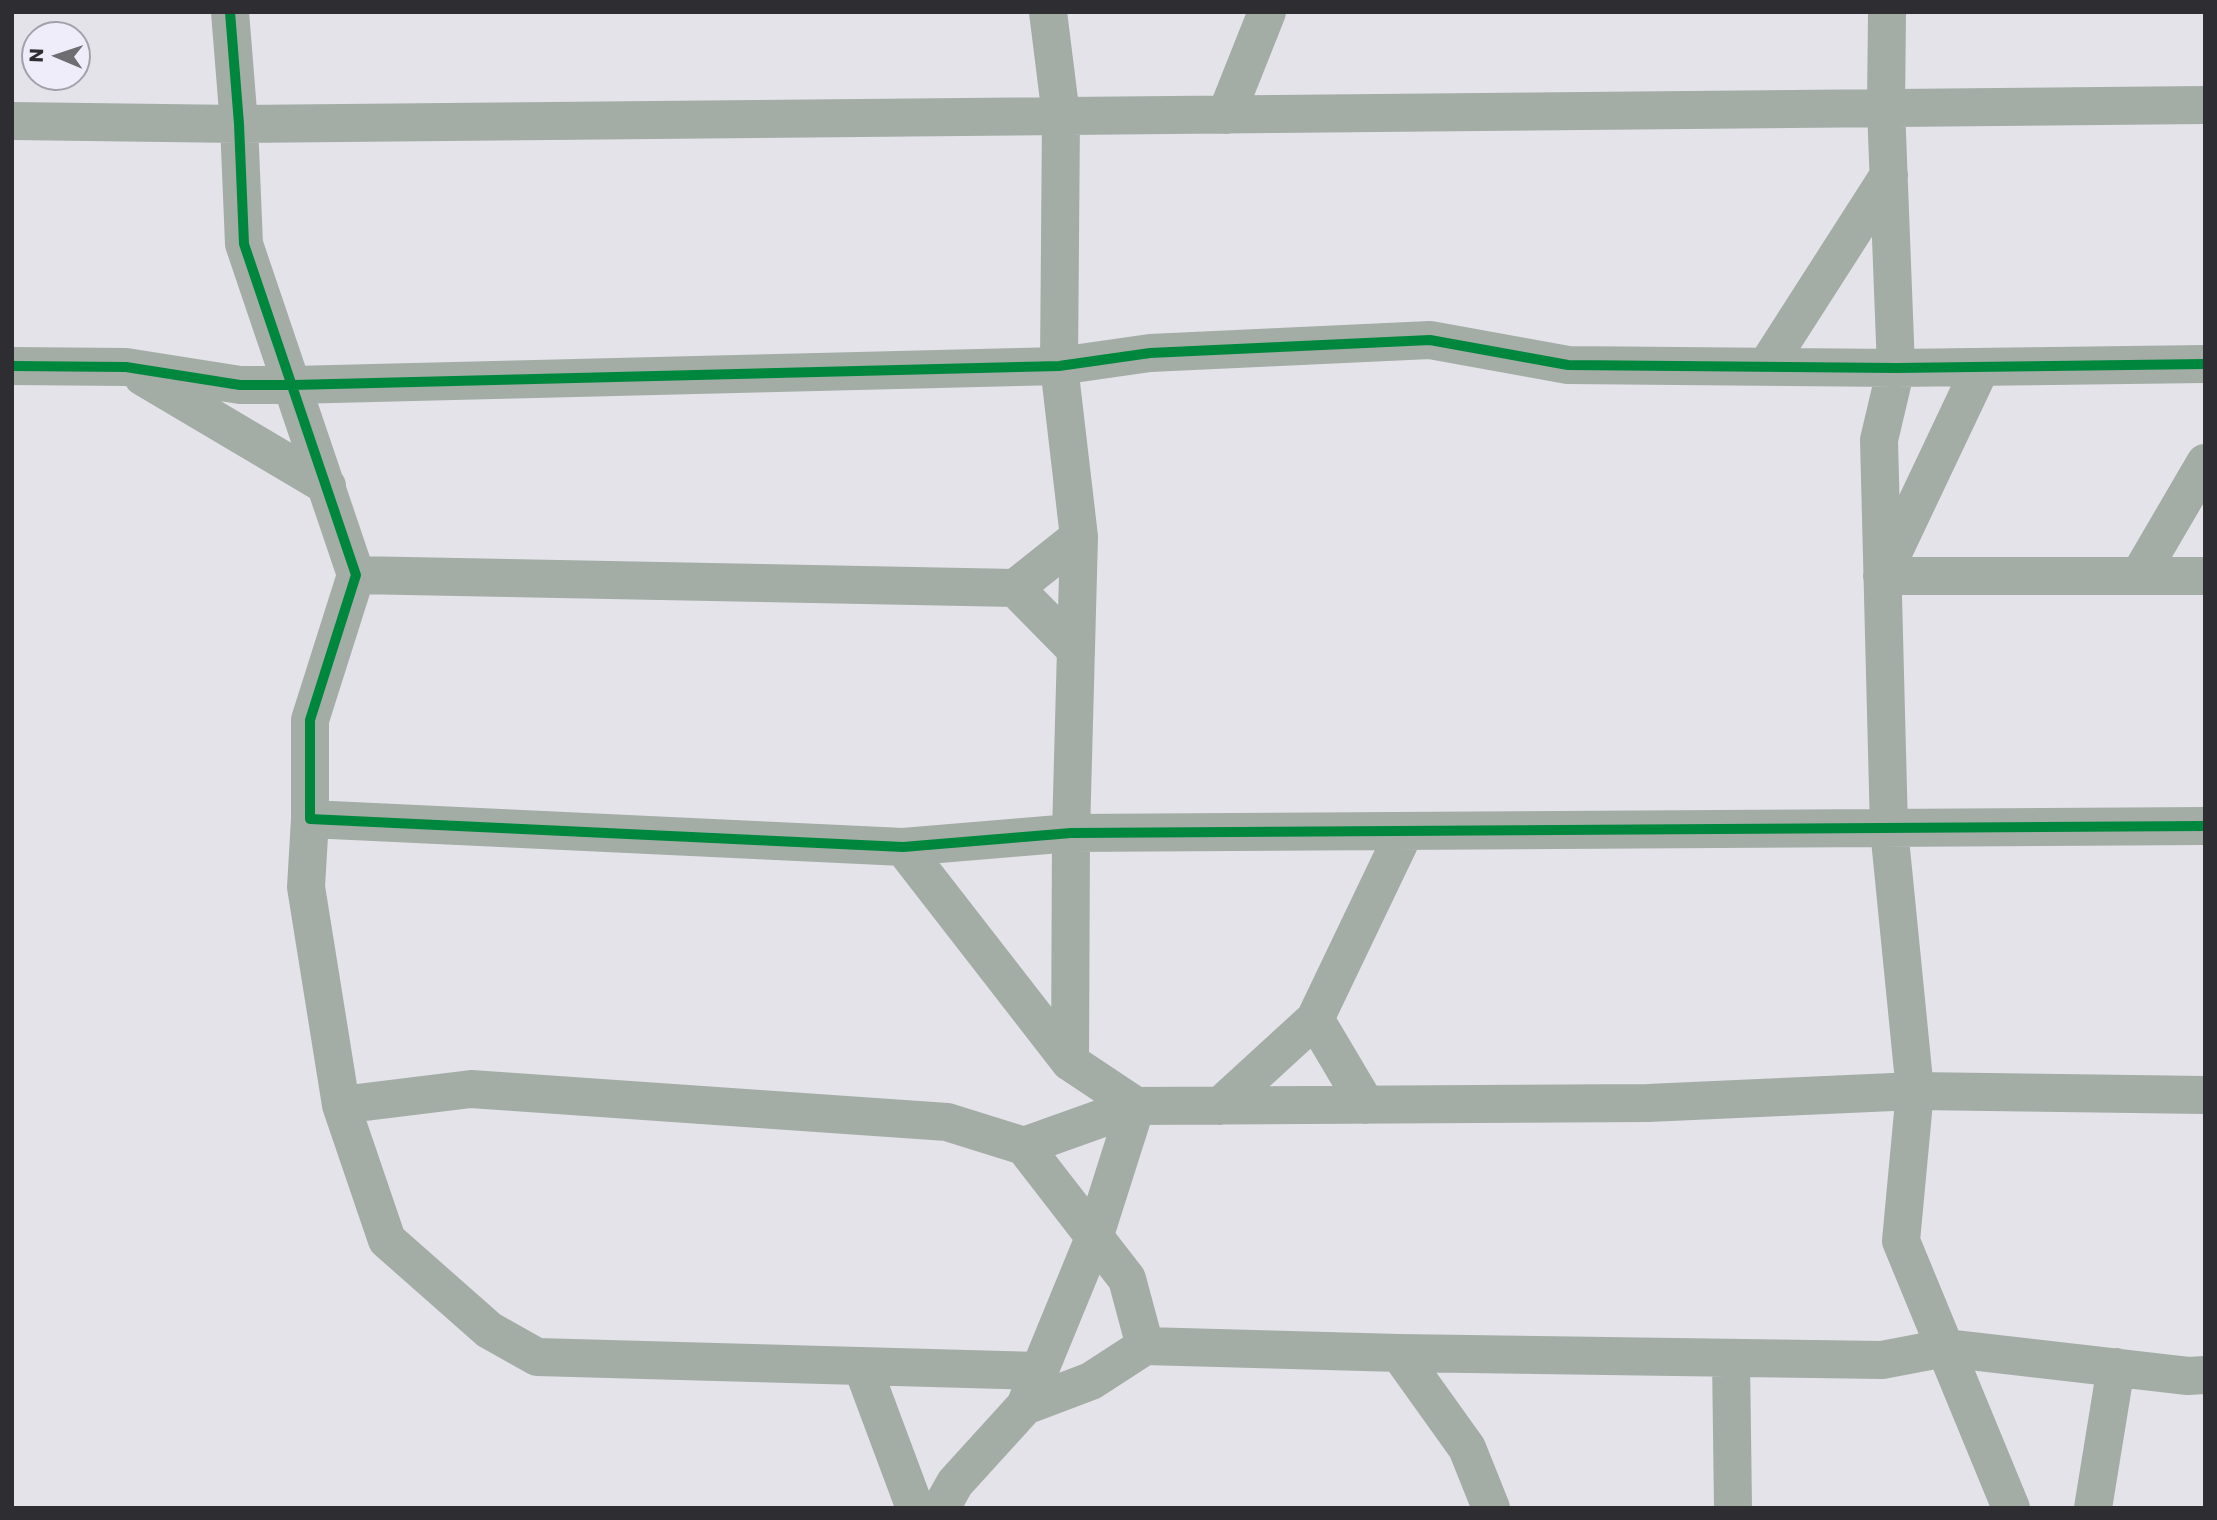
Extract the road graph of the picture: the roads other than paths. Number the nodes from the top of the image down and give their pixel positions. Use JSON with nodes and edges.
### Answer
{"nodes":[{"id":1,"x":230,"y":12,"type":"edge"},
{"id":2,"x":1048,"y":12,"type":"edge"},
{"id":3,"x":1267,"y":12,"type":"edge"},
{"id":4,"x":1887,"y":12,"type":"edge"},
{"id":5,"x":2205,"y":105,"type":"edge"},
{"id":6,"x":1886,"y":108,"type":"junction"},
{"id":7,"x":1226,"y":115,"type":"junction"},
{"id":8,"x":1061,"y":116,"type":"junction"},
{"id":9,"x":12,"y":121,"type":"edge"},
{"id":10,"x":239,"y":124,"type":"junction"},
{"id":11,"x":1889,"y":175,"type":"junction"},
{"id":12,"x":2205,"y":364,"type":"edge"},
{"id":13,"x":12,"y":366,"type":"edge"},
{"id":14,"x":1059,"y":366,"type":"junction"},
{"id":15,"x":126,"y":367,"type":"junction"},
{"id":16,"x":1766,"y":367,"type":"junction"},
{"id":17,"x":1981,"y":367,"type":"junction"},
{"id":18,"x":1896,"y":368,"type":"junction"},
{"id":19,"x":293,"y":385,"type":"junction"},
{"id":20,"x":2205,"y":463,"type":"edge"},
{"id":21,"x":327,"y":486,"type":"junction"},
{"id":22,"x":1079,"y":537,"type":"junction"},
{"id":23,"x":356,"y":575,"type":"junction"},
{"id":24,"x":1882,"y":576,"type":"junction"},
{"id":25,"x":2139,"y":576,"type":"junction"},
{"id":26,"x":2205,"y":576,"type":"edge"},
{"id":27,"x":1014,"y":588,"type":"junction"},
{"id":28,"x":1076,"y":650,"type":"junction"},
{"id":29,"x":310,"y":819,"type":"junction"},
{"id":30,"x":2205,"y":827,"type":"edge"},
{"id":31,"x":1889,"y":829,"type":"junction"},
{"id":32,"x":1405,"y":831,"type":"junction"},
{"id":33,"x":1072,"y":834,"type":"junction"},
{"id":34,"x":903,"y":847,"type":"junction"},
{"id":35,"x":1315,"y":1019,"type":"junction"},
{"id":36,"x":1070,"y":1062,"type":"junction"},
{"id":37,"x":1915,"y":1091,"type":"junction"},
{"id":38,"x":2205,"y":1095,"type":"edge"},
{"id":39,"x":341,"y":1105,"type":"junction"},
{"id":40,"x":1366,"y":1105,"type":"junction"},
{"id":41,"x":1136,"y":1106,"type":"junction"},
{"id":42,"x":1220,"y":1106,"type":"junction"},
{"id":43,"x":1024,"y":1146,"type":"junction"},
{"id":44,"x":1094,"y":1238,"type":"junction"},
{"id":45,"x":1145,"y":1346,"type":"junction"},
{"id":46,"x":1945,"y":1348,"type":"junction"},
{"id":47,"x":1399,"y":1353,"type":"junction"},
{"id":48,"x":1731,"y":1358,"type":"junction"},
{"id":49,"x":862,"y":1366,"type":"junction"},
{"id":50,"x":2116,"y":1367,"type":"junction"},
{"id":51,"x":1039,"y":1371,"type":"junction"},
{"id":52,"x":2205,"y":1375,"type":"edge"},
{"id":53,"x":1025,"y":1406,"type":"junction"},
{"id":54,"x":915,"y":1508,"type":"edge"},
{"id":55,"x":941,"y":1508,"type":"edge"},
{"id":56,"x":1491,"y":1508,"type":"edge"},
{"id":57,"x":1733,"y":1508,"type":"edge"},
{"id":58,"x":2011,"y":1508,"type":"edge"},
{"id":59,"x":2093,"y":1508,"type":"edge"}],
"edges":[{"from":1,"to":10,"type":"street"},
{"from":2,"to":8,"type":"street"},
{"from":3,"to":7,"type":"street"},
{"from":4,"to":6,"type":"street"},
{"from":5,"to":6,"type":"street"},
{"from":6,"to":7,"type":"street"},
{"from":6,"to":11,"type":"street"},
{"from":7,"to":8,"type":"street"},
{"from":8,"to":10,"type":"street"},
{"from":8,"to":14,"type":"street"},
{"from":9,"to":10,"type":"street"},
{"from":10,"to":19,"type":"street"},
{"from":11,"to":16,"type":"street"},
{"from":11,"to":18,"type":"street"},
{"from":12,"to":17,"type":"street"},
{"from":13,"to":15,"type":"street"},
{"from":14,"to":16,"type":"street"},
{"from":14,"to":19,"type":"street"},
{"from":14,"to":22,"type":"street"},
{"from":15,"to":19,"type":"street"},
{"from":15,"to":21,"type":"street"},
{"from":16,"to":18,"type":"street"},
{"from":17,"to":18,"type":"street"},
{"from":17,"to":24,"type":"street"},
{"from":18,"to":24,"type":"street"},
{"from":19,"to":21,"type":"street"},
{"from":20,"to":25,"type":"street"},
{"from":21,"to":23,"type":"street"},
{"from":22,"to":27,"type":"street"},
{"from":22,"to":28,"type":"street"},
{"from":23,"to":27,"type":"street"},
{"from":23,"to":29,"type":"street"},
{"from":24,"to":25,"type":"street"},
{"from":24,"to":31,"type":"street"},
{"from":25,"to":26,"type":"street"},
{"from":27,"to":28,"type":"street"},
{"from":28,"to":33,"type":"street"},
{"from":29,"to":34,"type":"street"},
{"from":29,"to":39,"type":"street"},
{"from":30,"to":31,"type":"street"},
{"from":31,"to":32,"type":"street"},
{"from":31,"to":37,"type":"street"},
{"from":32,"to":33,"type":"street"},
{"from":32,"to":35,"type":"street"},
{"from":33,"to":34,"type":"street"},
{"from":33,"to":36,"type":"street"},
{"from":34,"to":36,"type":"street"},
{"from":35,"to":40,"type":"street"},
{"from":35,"to":42,"type":"street"},
{"from":36,"to":41,"type":"street"},
{"from":37,"to":38,"type":"street"},
{"from":37,"to":40,"type":"street"},
{"from":37,"to":46,"type":"street"},
{"from":39,"to":43,"type":"street"},
{"from":39,"to":49,"type":"street"},
{"from":40,"to":42,"type":"street"},
{"from":41,"to":42,"type":"street"},
{"from":41,"to":43,"type":"street"},
{"from":41,"to":44,"type":"street"},
{"from":43,"to":44,"type":"street"},
{"from":44,"to":45,"type":"street"},
{"from":44,"to":51,"type":"street"},
{"from":45,"to":47,"type":"street"},
{"from":45,"to":53,"type":"street"},
{"from":46,"to":48,"type":"street"},
{"from":46,"to":50,"type":"street"},
{"from":46,"to":58,"type":"street"},
{"from":47,"to":48,"type":"street"},
{"from":47,"to":56,"type":"street"},
{"from":48,"to":57,"type":"street"},
{"from":49,"to":51,"type":"street"},
{"from":49,"to":54,"type":"street"},
{"from":50,"to":52,"type":"street"},
{"from":50,"to":59,"type":"street"},
{"from":51,"to":53,"type":"street"},
{"from":53,"to":55,"type":"street"}]}
